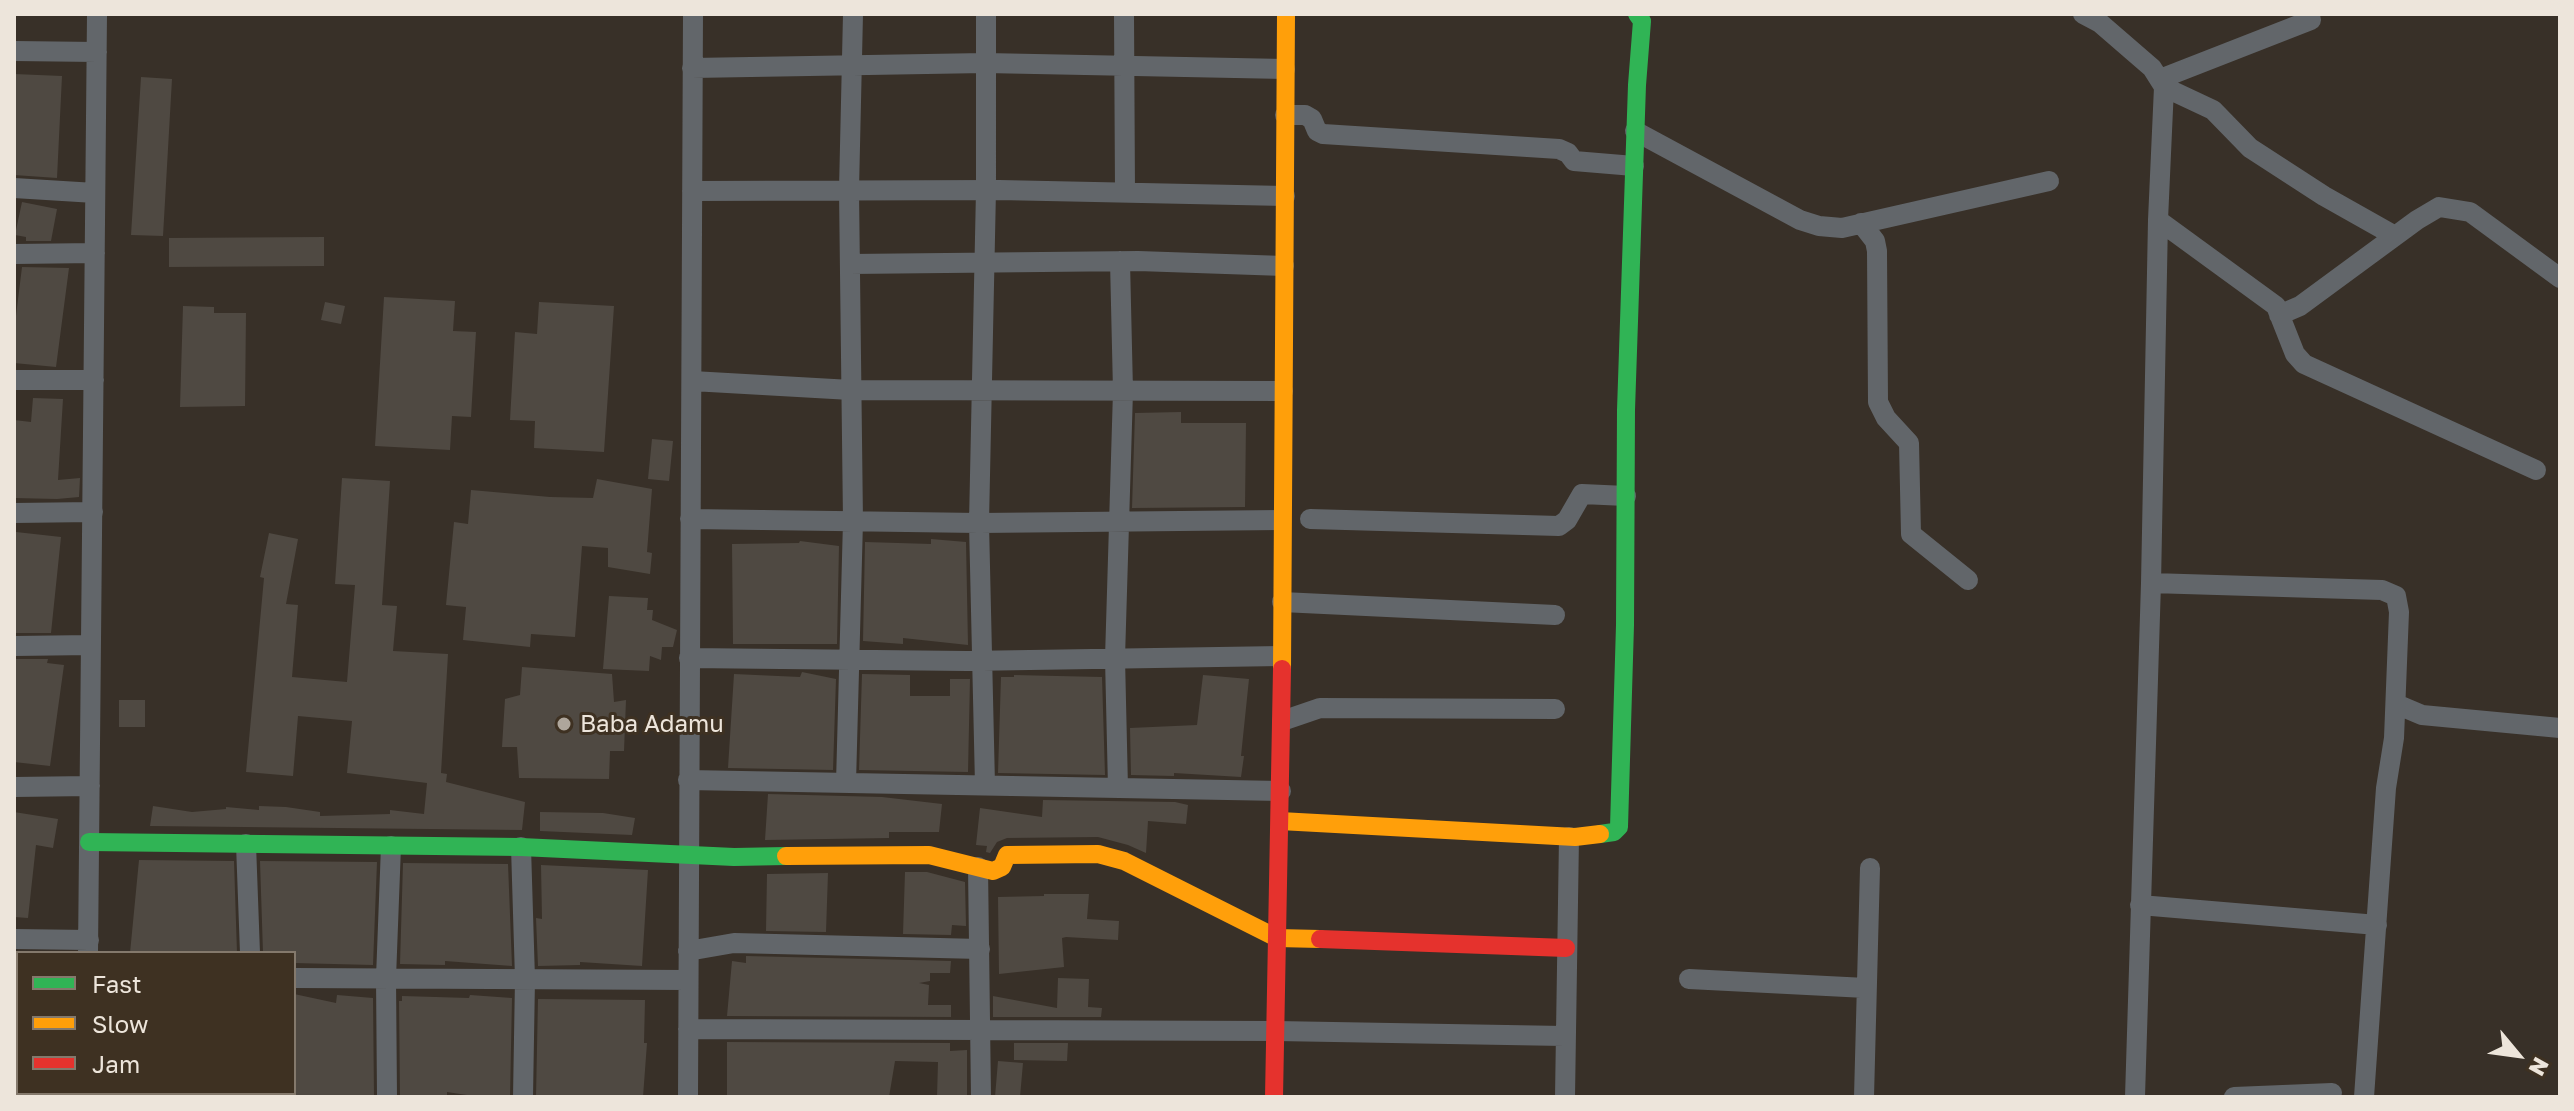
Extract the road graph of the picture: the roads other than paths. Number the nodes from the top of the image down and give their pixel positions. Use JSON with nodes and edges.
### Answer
{"nodes":[{"id":1,"x":97,"y":14,"type":"edge"},
{"id":2,"x":693,"y":14,"type":"edge"},
{"id":3,"x":853,"y":14,"type":"edge"},
{"id":4,"x":986,"y":14,"type":"edge"},
{"id":5,"x":1124,"y":14,"type":"edge"},
{"id":6,"x":1286,"y":14,"type":"edge"},
{"id":7,"x":1637,"y":14,"type":"edge"},
{"id":8,"x":2083,"y":14,"type":"edge"},
{"id":9,"x":2311,"y":20,"type":"dead end"},
{"id":10,"x":14,"y":51,"type":"edge"},
{"id":11,"x":97,"y":52,"type":"junction"},
{"id":12,"x":985,"y":63,"type":"junction"},
{"id":13,"x":852,"y":65,"type":"junction"},
{"id":14,"x":1124,"y":66,"type":"junction"},
{"id":15,"x":692,"y":68,"type":"junction"},
{"id":16,"x":1285,"y":69,"type":"junction"},
{"id":17,"x":2162,"y":83,"type":"junction"},
{"id":18,"x":1285,"y":115,"type":"junction"},
{"id":19,"x":1635,"y":131,"type":"junction"},
{"id":20,"x":1634,"y":166,"type":"junction"},
{"id":21,"x":2049,"y":181,"type":"dead end"},
{"id":22,"x":14,"y":188,"type":"edge"},
{"id":23,"x":849,"y":190,"type":"junction"},
{"id":24,"x":986,"y":190,"type":"junction"},
{"id":25,"x":692,"y":191,"type":"junction"},
{"id":26,"x":1125,"y":192,"type":"junction"},
{"id":27,"x":95,"y":193,"type":"junction"},
{"id":28,"x":1285,"y":196,"type":"junction"},
{"id":29,"x":2158,"y":220,"type":"junction"},
{"id":30,"x":1861,"y":223,"type":"junction"},
{"id":31,"x":2395,"y":236,"type":"junction"},
{"id":32,"x":95,"y":253,"type":"junction"},
{"id":33,"x":14,"y":254,"type":"edge"},
{"id":34,"x":1120,"y":261,"type":"junction"},
{"id":35,"x":850,"y":264,"type":"junction"},
{"id":36,"x":984,"y":264,"type":"junction"},
{"id":37,"x":1284,"y":266,"type":"junction"},
{"id":38,"x":2560,"y":278,"type":"edge"},
{"id":39,"x":2279,"y":315,"type":"junction"},
{"id":40,"x":14,"y":380,"type":"edge"},
{"id":41,"x":94,"y":380,"type":"junction"},
{"id":42,"x":692,"y":381,"type":"junction"},
{"id":43,"x":851,"y":390,"type":"junction"},
{"id":44,"x":981,"y":391,"type":"junction"},
{"id":45,"x":1123,"y":391,"type":"junction"},
{"id":46,"x":1283,"y":391,"type":"junction"},
{"id":47,"x":2536,"y":470,"type":"dead end"},
{"id":48,"x":1626,"y":496,"type":"junction"},
{"id":49,"x":93,"y":512,"type":"junction"},
{"id":50,"x":14,"y":513,"type":"edge"},
{"id":51,"x":690,"y":519,"type":"junction"},
{"id":52,"x":1310,"y":519,"type":"dead end"},
{"id":53,"x":1281,"y":520,"type":"junction"},
{"id":54,"x":853,"y":521,"type":"junction"},
{"id":55,"x":1120,"y":521,"type":"junction"},
{"id":56,"x":979,"y":523,"type":"junction"},
{"id":57,"x":1968,"y":580,"type":"dead end"},
{"id":58,"x":2151,"y":583,"type":"junction"},
{"id":59,"x":1282,"y":602,"type":"junction"},
{"id":60,"x":1555,"y":615,"type":"dead end"},
{"id":61,"x":91,"y":645,"type":"junction"},
{"id":62,"x":14,"y":646,"type":"edge"},
{"id":63,"x":1281,"y":656,"type":"junction"},
{"id":64,"x":689,"y":658,"type":"junction"},
{"id":65,"x":1115,"y":658,"type":"junction"},
{"id":66,"x":983,"y":660,"type":"junction"},
{"id":67,"x":849,"y":661,"type":"junction"},
{"id":68,"x":2396,"y":704,"type":"junction"},
{"id":69,"x":1555,"y":709,"type":"dead end"},
{"id":70,"x":2422,"y":715,"type":"junction"},
{"id":71,"x":1282,"y":721,"type":"junction"},
{"id":72,"x":2560,"y":728,"type":"edge"},
{"id":73,"x":2394,"y":738,"type":"junction"},
{"id":74,"x":688,"y":780,"type":"junction"},
{"id":75,"x":846,"y":783,"type":"junction"},
{"id":76,"x":985,"y":785,"type":"junction"},
{"id":77,"x":90,"y":786,"type":"junction"},
{"id":78,"x":14,"y":787,"type":"edge"},
{"id":79,"x":1118,"y":788,"type":"junction"},
{"id":80,"x":1281,"y":791,"type":"junction"},
{"id":81,"x":1280,"y":821,"type":"junction"},
{"id":82,"x":1569,"y":837,"type":"junction"},
{"id":83,"x":89,"y":842,"type":"junction"},
{"id":84,"x":246,"y":844,"type":"junction"},
{"id":85,"x":391,"y":846,"type":"junction"},
{"id":86,"x":521,"y":847,"type":"junction"},
{"id":87,"x":688,"y":853,"type":"junction"},
{"id":88,"x":978,"y":867,"type":"junction"},
{"id":89,"x":1870,"y":868,"type":"dead end"},
{"id":90,"x":2140,"y":905,"type":"junction"},
{"id":91,"x":2377,"y":925,"type":"junction"},
{"id":92,"x":1277,"y":938,"type":"junction"},
{"id":93,"x":14,"y":939,"type":"edge"},
{"id":94,"x":88,"y":947,"type":"edge"},
{"id":95,"x":1566,"y":948,"type":"junction"},
{"id":96,"x":980,"y":949,"type":"junction"},
{"id":97,"x":250,"y":951,"type":"edge"},
{"id":98,"x":688,"y":951,"type":"junction"},
{"id":99,"x":296,"y":978,"type":"edge"},
{"id":100,"x":386,"y":978,"type":"junction"},
{"id":101,"x":525,"y":979,"type":"junction"},
{"id":102,"x":1689,"y":979,"type":"dead end"},
{"id":103,"x":688,"y":980,"type":"junction"},
{"id":104,"x":1866,"y":988,"type":"junction"},
{"id":105,"x":688,"y":1029,"type":"junction"},
{"id":106,"x":982,"y":1030,"type":"junction"},
{"id":107,"x":1276,"y":1031,"type":"junction"},
{"id":108,"x":1564,"y":1036,"type":"junction"},
{"id":109,"x":2332,"y":1093,"type":"dead end"},
{"id":110,"x":387,"y":1097,"type":"edge"},
{"id":111,"x":523,"y":1097,"type":"edge"},
{"id":112,"x":688,"y":1097,"type":"edge"},
{"id":113,"x":981,"y":1097,"type":"edge"},
{"id":114,"x":1274,"y":1097,"type":"edge"},
{"id":115,"x":1565,"y":1097,"type":"edge"},
{"id":116,"x":1864,"y":1097,"type":"edge"},
{"id":117,"x":2135,"y":1097,"type":"edge"},
{"id":118,"x":2234,"y":1097,"type":"edge"},
{"id":119,"x":2364,"y":1097,"type":"edge"}],
"edges":[{"from":1,"to":11,"type":"street"},
{"from":2,"to":15,"type":"street"},
{"from":3,"to":13,"type":"street"},
{"from":4,"to":12,"type":"street"},
{"from":5,"to":14,"type":"street"},
{"from":6,"to":16,"type":"street"},
{"from":7,"to":19,"type":"street"},
{"from":8,"to":17,"type":"street"},
{"from":9,"to":17,"type":"street"},
{"from":10,"to":11,"type":"street"},
{"from":11,"to":27,"type":"street"},
{"from":12,"to":13,"type":"street"},
{"from":12,"to":14,"type":"street"},
{"from":12,"to":24,"type":"street"},
{"from":13,"to":15,"type":"street"},
{"from":13,"to":23,"type":"street"},
{"from":14,"to":16,"type":"street"},
{"from":14,"to":26,"type":"street"},
{"from":15,"to":25,"type":"street"},
{"from":16,"to":18,"type":"street"},
{"from":17,"to":29,"type":"street"},
{"from":17,"to":31,"type":"street"},
{"from":18,"to":20,"type":"street"},
{"from":18,"to":28,"type":"street"},
{"from":19,"to":20,"type":"street"},
{"from":19,"to":30,"type":"street"},
{"from":20,"to":48,"type":"street"},
{"from":21,"to":30,"type":"street"},
{"from":22,"to":27,"type":"street"},
{"from":23,"to":24,"type":"street"},
{"from":23,"to":25,"type":"street"},
{"from":23,"to":35,"type":"street"},
{"from":24,"to":26,"type":"street"},
{"from":24,"to":36,"type":"street"},
{"from":25,"to":42,"type":"street"},
{"from":26,"to":28,"type":"street"},
{"from":27,"to":32,"type":"street"},
{"from":28,"to":37,"type":"street"},
{"from":29,"to":39,"type":"street"},
{"from":29,"to":58,"type":"street"},
{"from":30,"to":57,"type":"street"},
{"from":31,"to":38,"type":"street"},
{"from":31,"to":39,"type":"street"},
{"from":32,"to":33,"type":"street"},
{"from":32,"to":41,"type":"street"},
{"from":34,"to":36,"type":"street"},
{"from":34,"to":37,"type":"street"},
{"from":34,"to":45,"type":"street"},
{"from":35,"to":36,"type":"street"},
{"from":35,"to":43,"type":"street"},
{"from":36,"to":44,"type":"street"},
{"from":37,"to":46,"type":"street"},
{"from":39,"to":47,"type":"street"},
{"from":40,"to":41,"type":"street"},
{"from":41,"to":49,"type":"street"},
{"from":42,"to":43,"type":"street"},
{"from":42,"to":51,"type":"street"},
{"from":43,"to":44,"type":"street"},
{"from":43,"to":54,"type":"street"},
{"from":44,"to":45,"type":"street"},
{"from":44,"to":56,"type":"street"},
{"from":45,"to":46,"type":"street"},
{"from":45,"to":55,"type":"street"},
{"from":46,"to":53,"type":"street"},
{"from":48,"to":52,"type":"street"},
{"from":48,"to":82,"type":"street"},
{"from":49,"to":50,"type":"street"},
{"from":49,"to":61,"type":"street"},
{"from":51,"to":54,"type":"street"},
{"from":51,"to":64,"type":"street"},
{"from":53,"to":55,"type":"street"},
{"from":53,"to":59,"type":"street"},
{"from":54,"to":56,"type":"street"},
{"from":54,"to":67,"type":"street"},
{"from":55,"to":56,"type":"street"},
{"from":55,"to":65,"type":"street"},
{"from":56,"to":66,"type":"street"},
{"from":58,"to":68,"type":"street"},
{"from":58,"to":90,"type":"street"},
{"from":59,"to":60,"type":"street"},
{"from":59,"to":63,"type":"street"},
{"from":61,"to":62,"type":"street"},
{"from":61,"to":77,"type":"street"},
{"from":63,"to":65,"type":"street"},
{"from":63,"to":71,"type":"street"},
{"from":64,"to":67,"type":"street"},
{"from":64,"to":74,"type":"street"},
{"from":65,"to":66,"type":"street"},
{"from":65,"to":79,"type":"street"},
{"from":66,"to":67,"type":"street"},
{"from":66,"to":76,"type":"street"},
{"from":67,"to":75,"type":"street"},
{"from":68,"to":70,"type":"street"},
{"from":68,"to":73,"type":"street"},
{"from":69,"to":71,"type":"street"},
{"from":70,"to":72,"type":"street"},
{"from":70,"to":73,"type":"street"},
{"from":71,"to":80,"type":"street"},
{"from":73,"to":91,"type":"street"},
{"from":74,"to":75,"type":"street"},
{"from":74,"to":87,"type":"street"},
{"from":75,"to":76,"type":"street"},
{"from":76,"to":79,"type":"street"},
{"from":77,"to":78,"type":"street"},
{"from":77,"to":83,"type":"street"},
{"from":79,"to":80,"type":"street"},
{"from":80,"to":81,"type":"street"},
{"from":81,"to":82,"type":"street"},
{"from":81,"to":92,"type":"street"},
{"from":82,"to":95,"type":"street"},
{"from":83,"to":84,"type":"street"},
{"from":83,"to":94,"type":"street"},
{"from":84,"to":85,"type":"street"},
{"from":84,"to":97,"type":"street"},
{"from":85,"to":86,"type":"street"},
{"from":85,"to":100,"type":"street"},
{"from":86,"to":87,"type":"street"},
{"from":86,"to":101,"type":"street"},
{"from":87,"to":88,"type":"street"},
{"from":87,"to":98,"type":"street"},
{"from":88,"to":92,"type":"street"},
{"from":88,"to":96,"type":"street"},
{"from":89,"to":104,"type":"street"},
{"from":90,"to":91,"type":"street"},
{"from":90,"to":117,"type":"street"},
{"from":91,"to":119,"type":"street"},
{"from":92,"to":95,"type":"street"},
{"from":92,"to":107,"type":"street"},
{"from":93,"to":94,"type":"street"},
{"from":95,"to":108,"type":"street"},
{"from":96,"to":98,"type":"street"},
{"from":96,"to":106,"type":"street"},
{"from":98,"to":103,"type":"street"},
{"from":99,"to":100,"type":"street"},
{"from":100,"to":101,"type":"street"},
{"from":100,"to":110,"type":"street"},
{"from":101,"to":103,"type":"street"},
{"from":101,"to":111,"type":"street"},
{"from":102,"to":104,"type":"street"},
{"from":103,"to":105,"type":"street"},
{"from":104,"to":116,"type":"street"},
{"from":105,"to":106,"type":"street"},
{"from":105,"to":112,"type":"street"},
{"from":106,"to":107,"type":"street"},
{"from":106,"to":113,"type":"street"},
{"from":107,"to":108,"type":"street"},
{"from":107,"to":114,"type":"street"},
{"from":108,"to":115,"type":"street"},
{"from":109,"to":118,"type":"street"}]}
